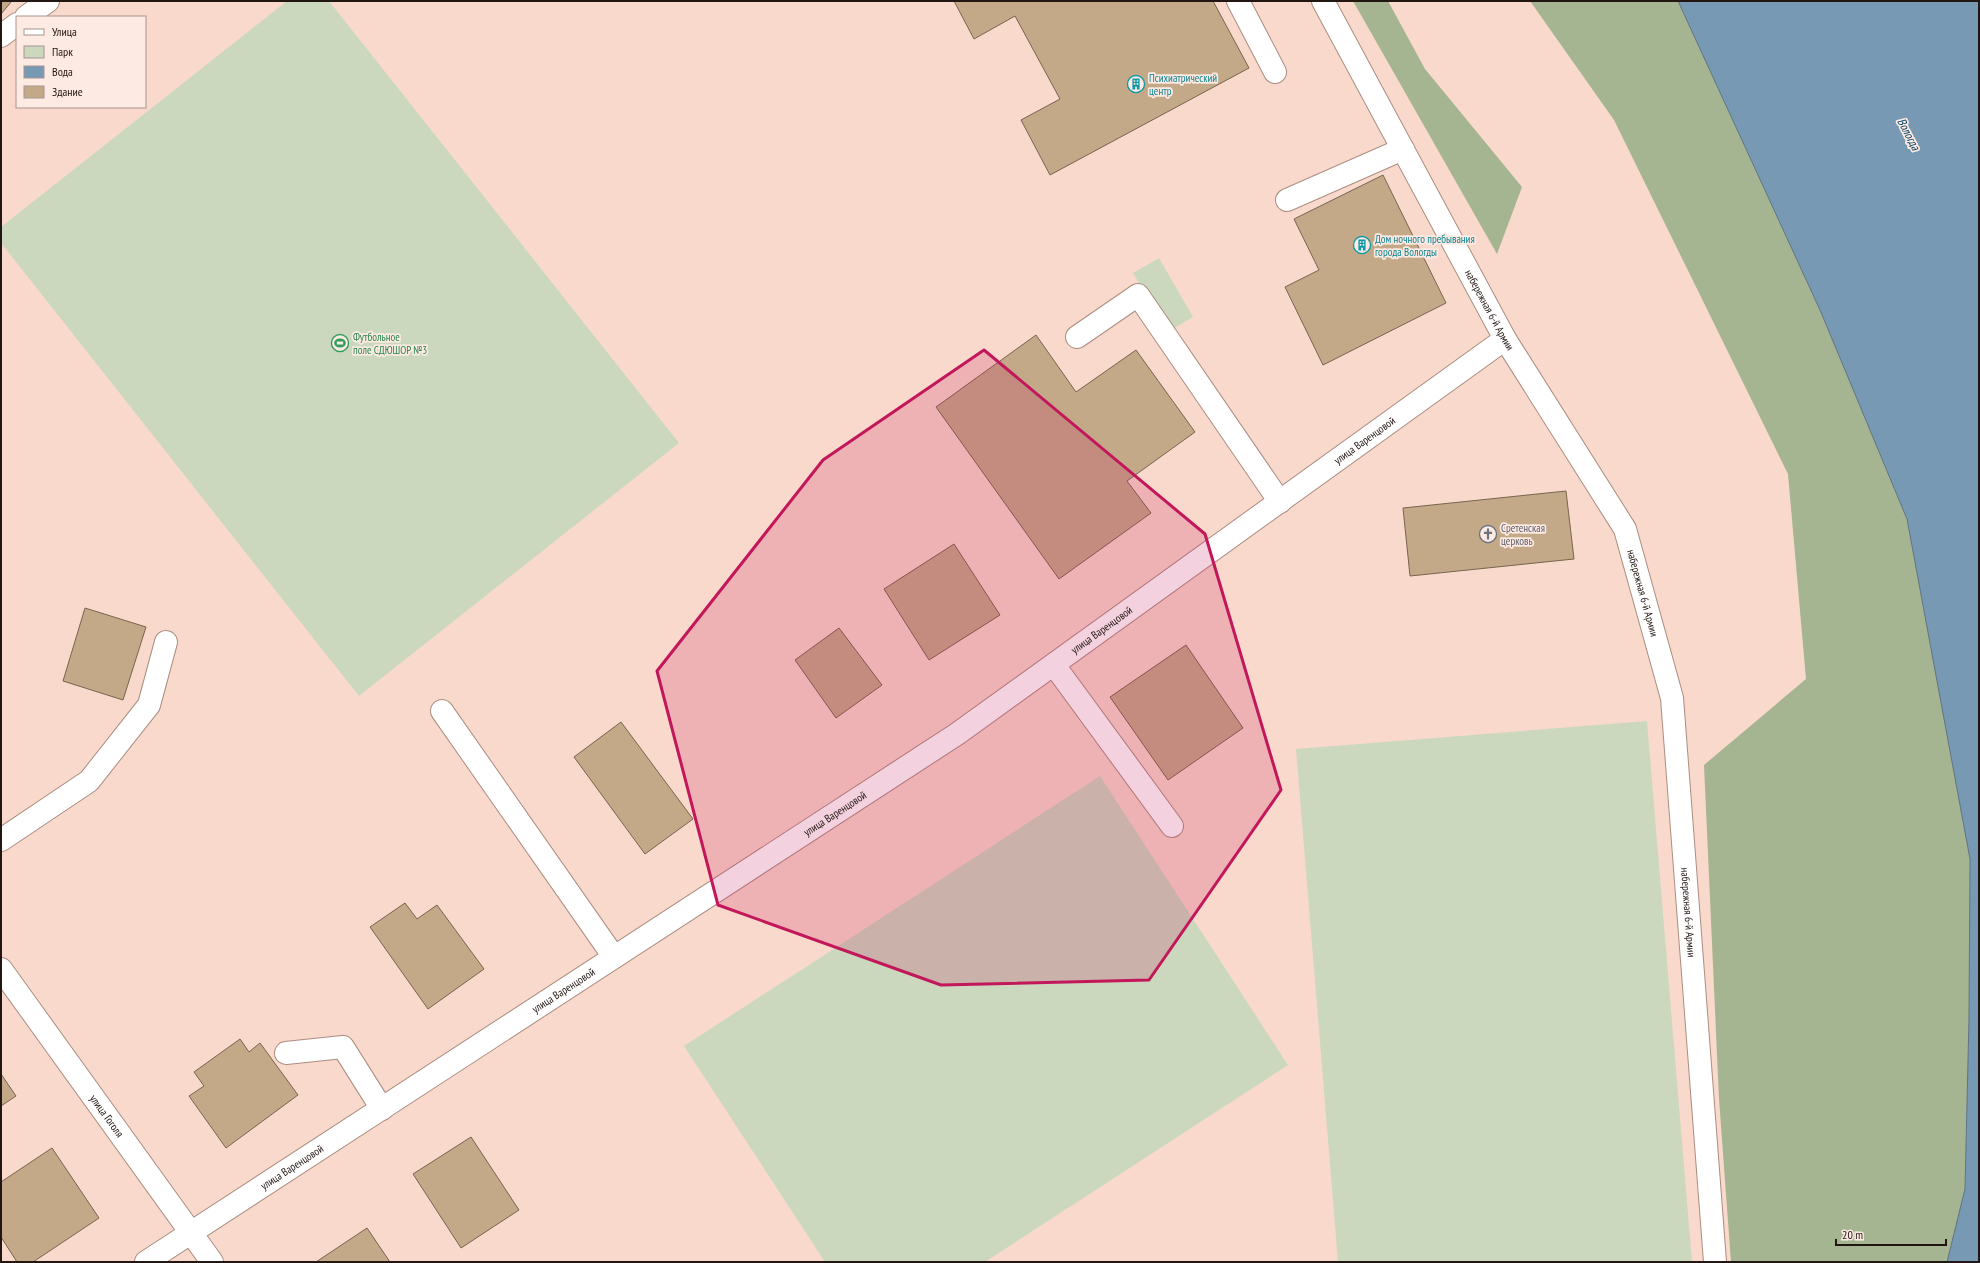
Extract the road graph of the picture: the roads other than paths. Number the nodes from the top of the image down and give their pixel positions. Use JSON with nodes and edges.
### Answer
{"nodes":[{"id":1,"x":48,"y":1,"type":"edge"},
{"id":2,"x":1238,"y":1,"type":"edge"},
{"id":3,"x":1323,"y":1,"type":"edge"},
{"id":4,"x":27,"y":16,"type":"edge"},
{"id":5,"x":16,"y":25,"type":"edge"},
{"id":6,"x":1,"y":36,"type":"edge"},
{"id":7,"x":1275,"y":72,"type":"dead end"},
{"id":8,"x":1403,"y":149,"type":"junction"},
{"id":9,"x":1288,"y":200,"type":"dead end"},
{"id":10,"x":1077,"y":337,"type":"dead end"},
{"id":11,"x":1506,"y":339,"type":"junction"},
{"id":12,"x":1280,"y":502,"type":"junction"},
{"id":13,"x":166,"y":642,"type":"dead end"},
{"id":14,"x":1054,"y":665,"type":"junction"},
{"id":15,"x":442,"y":711,"type":"dead end"},
{"id":16,"x":1172,"y":826,"type":"dead end"},
{"id":17,"x":1,"y":840,"type":"edge"},
{"id":18,"x":614,"y":958,"type":"junction"},
{"id":19,"x":1,"y":970,"type":"edge"},
{"id":20,"x":286,"y":1053,"type":"dead end"},
{"id":21,"x":382,"y":1109,"type":"junction"},
{"id":22,"x":193,"y":1232,"type":"junction"},
{"id":23,"x":146,"y":1262,"type":"edge"},
{"id":24,"x":212,"y":1262,"type":"edge"},
{"id":25,"x":1715,"y":1262,"type":"edge"}],
"edges":[{"from":1,"to":4,"type":"street"},
{"from":2,"to":7,"type":"street"},
{"from":3,"to":8,"type":"street","name":"набережная 6-й Армии"},
{"from":5,"to":6,"type":"street"},
{"from":8,"to":9,"type":"street"},
{"from":8,"to":11,"type":"street","name":"набережная 6-й Армии"},
{"from":10,"to":12,"type":"street"},
{"from":11,"to":12,"type":"street","name":"улица Варенцовой"},
{"from":11,"to":25,"type":"street","name":"набережная 6-й Армии"},
{"from":12,"to":14,"type":"street","name":"улица Варенцовой"},
{"from":13,"to":17,"type":"street"},
{"from":14,"to":16,"type":"street"},
{"from":14,"to":18,"type":"street","name":"улица Варенцовой"},
{"from":15,"to":18,"type":"street"},
{"from":18,"to":21,"type":"street","name":"улица Варенцовой"},
{"from":19,"to":22,"type":"street","name":"улица Гоголя"},
{"from":20,"to":21,"type":"street"},
{"from":21,"to":22,"type":"street","name":"улица Варенцовой"},
{"from":22,"to":23,"type":"street","name":"улица Варенцовой"},
{"from":22,"to":24,"type":"street","name":"улица Гоголя"}]}
